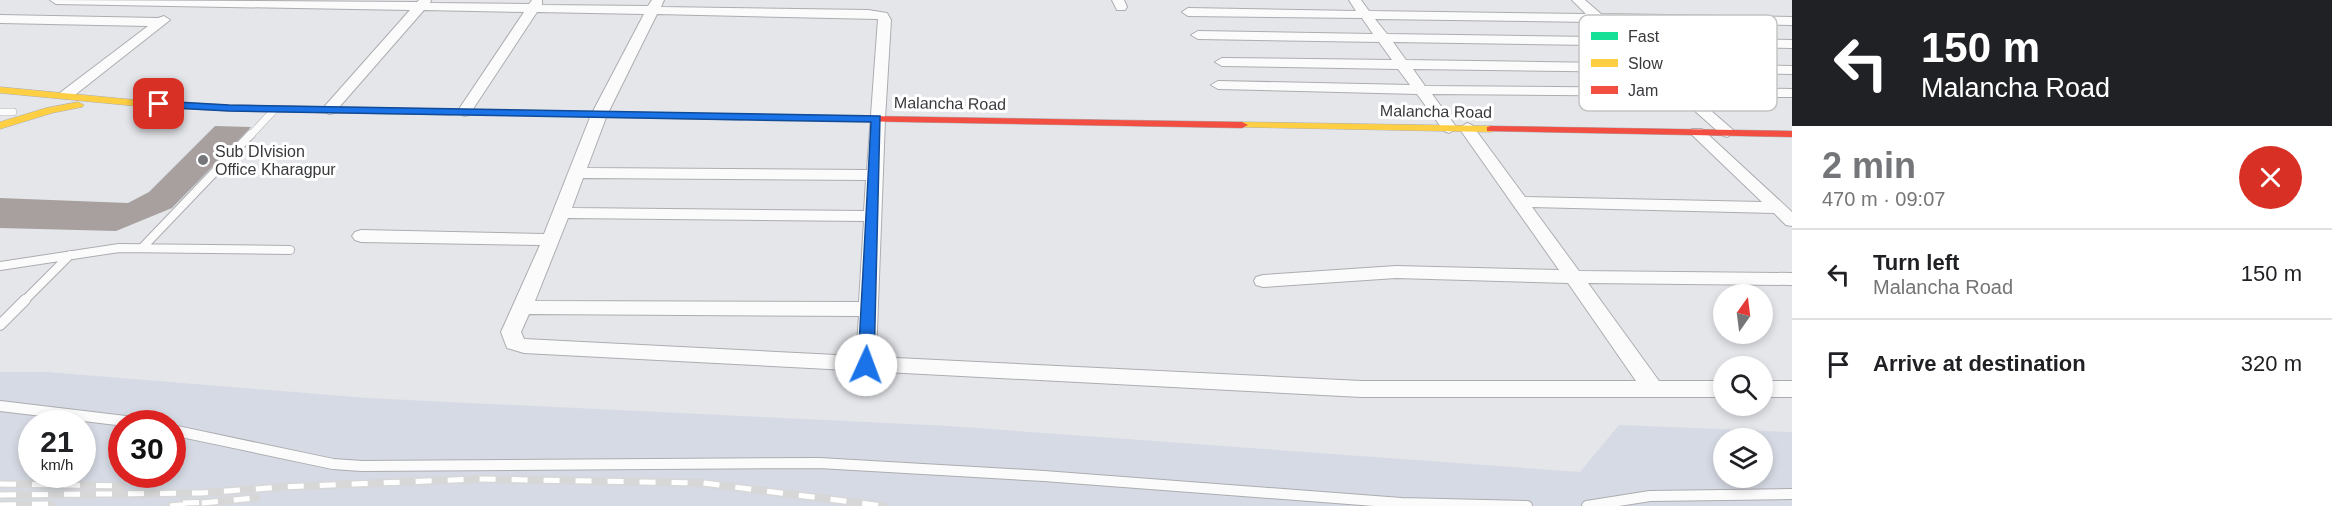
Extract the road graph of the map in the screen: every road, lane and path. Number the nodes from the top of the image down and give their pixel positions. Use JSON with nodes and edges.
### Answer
{"nodes":[{"id":1,"x":56,"y":0,"type":"edge"},
{"id":2,"x":1355,"y":0,"type":"edge"},
{"id":3,"x":1578,"y":0,"type":"edge"},
{"id":4,"x":188,"y":1,"type":"edge"},
{"id":5,"x":424,"y":3,"type":"edge"},
{"id":6,"x":535,"y":4,"type":"edge"},
{"id":7,"x":655,"y":5,"type":"edge"},
{"id":8,"x":1188,"y":12,"type":"dead end"},
{"id":9,"x":1366,"y":14,"type":"junction"},
{"id":10,"x":1595,"y":15,"type":"edge"},
{"id":11,"x":1579,"y":17,"type":"edge"},
{"id":12,"x":0,"y":19,"type":"edge"},
{"id":13,"x":1777,"y":21,"type":"edge"},
{"id":14,"x":1792,"y":21,"type":"edge"},
{"id":15,"x":161,"y":22,"type":"junction"},
{"id":16,"x":1198,"y":35,"type":"dead end"},
{"id":17,"x":1382,"y":37,"type":"junction"},
{"id":18,"x":1579,"y":41,"type":"edge"},
{"id":19,"x":1777,"y":44,"type":"edge"},
{"id":20,"x":1792,"y":44,"type":"edge"},
{"id":21,"x":1222,"y":62,"type":"dead end"},
{"id":22,"x":1403,"y":65,"type":"junction"},
{"id":23,"x":1579,"y":66,"type":"edge"},
{"id":24,"x":1777,"y":70,"type":"edge"},
{"id":25,"x":1792,"y":70,"type":"edge"},
{"id":26,"x":1218,"y":85,"type":"dead end"},
{"id":27,"x":0,"y":90,"type":"edge"},
{"id":28,"x":1421,"y":90,"type":"junction"},
{"id":29,"x":1579,"y":91,"type":"edge"},
{"id":30,"x":39,"y":93,"type":"junction"},
{"id":31,"x":1777,"y":93,"type":"edge"},
{"id":32,"x":1792,"y":93,"type":"edge"},
{"id":33,"x":66,"y":95,"type":"junction"},
{"id":34,"x":110,"y":100,"type":"junction"},
{"id":35,"x":275,"y":109,"type":"junction"},
{"id":36,"x":329,"y":110,"type":"junction"},
{"id":37,"x":1703,"y":111,"type":"edge"},
{"id":38,"x":7,"y":112,"type":"edge"},
{"id":39,"x":464,"y":112,"type":"junction"},
{"id":40,"x":599,"y":115,"type":"junction"},
{"id":41,"x":876,"y":119,"type":"junction"},
{"id":42,"x":0,"y":124,"type":"edge"},
{"id":43,"x":1449,"y":128,"type":"junction"},
{"id":44,"x":1467,"y":128,"type":"junction"},
{"id":45,"x":1697,"y":132,"type":"junction"},
{"id":46,"x":1727,"y":132,"type":"junction"},
{"id":47,"x":1792,"y":134,"type":"edge"},
{"id":48,"x":577,"y":173,"type":"junction"},
{"id":49,"x":874,"y":175,"type":"junction"},
{"id":50,"x":1520,"y":202,"type":"junction"},
{"id":51,"x":562,"y":213,"type":"junction"},
{"id":52,"x":872,"y":216,"type":"junction"},
{"id":53,"x":1788,"y":217,"type":"edge"},
{"id":54,"x":361,"y":236,"type":"dead end"},
{"id":55,"x":551,"y":240,"type":"junction"},
{"id":56,"x":142,"y":248,"type":"junction"},
{"id":57,"x":290,"y":250,"type":"dead end"},
{"id":58,"x":70,"y":255,"type":"junction"},
{"id":59,"x":0,"y":266,"type":"edge"},
{"id":60,"x":1573,"y":277,"type":"junction"},
{"id":61,"x":1792,"y":279,"type":"edge"},
{"id":62,"x":1263,"y":280,"type":"dead end"},
{"id":63,"x":523,"y":307,"type":"junction"},
{"id":64,"x":868,"y":309,"type":"junction"},
{"id":65,"x":0,"y":325,"type":"edge"},
{"id":66,"x":866,"y":365,"type":"junction"},
{"id":67,"x":1653,"y":389,"type":"junction"},
{"id":68,"x":1713,"y":389,"type":"edge"},
{"id":69,"x":1773,"y":389,"type":"edge"},
{"id":70,"x":1792,"y":389,"type":"edge"},
{"id":71,"x":0,"y":406,"type":"edge"},
{"id":72,"x":108,"y":418,"type":"edge"},
{"id":73,"x":186,"y":433,"type":"edge"},
{"id":74,"x":1792,"y":494,"type":"edge"},
{"id":75,"x":1527,"y":506,"type":"edge"},
{"id":76,"x":1587,"y":506,"type":"edge"}],
"edges":[{"from":1,"to":4,"type":"street"},
{"from":2,"to":9,"type":"street"},
{"from":3,"to":10,"type":"street"},
{"from":4,"to":5,"type":"street"},
{"from":4,"to":15,"type":"street"},
{"from":5,"to":6,"type":"street"},
{"from":5,"to":36,"type":"street"},
{"from":6,"to":7,"type":"street"},
{"from":6,"to":39,"type":"street"},
{"from":7,"to":40,"type":"street"},
{"from":7,"to":41,"type":"street"},
{"from":8,"to":9,"type":"street"},
{"from":9,"to":11,"type":"street"},
{"from":9,"to":17,"type":"street"},
{"from":12,"to":15,"type":"street"},
{"from":13,"to":14,"type":"street"},
{"from":15,"to":33,"type":"street"},
{"from":16,"to":17,"type":"street"},
{"from":17,"to":18,"type":"street"},
{"from":17,"to":22,"type":"street"},
{"from":19,"to":20,"type":"street"},
{"from":21,"to":22,"type":"street"},
{"from":22,"to":23,"type":"street"},
{"from":22,"to":28,"type":"street"},
{"from":24,"to":25,"type":"street"},
{"from":26,"to":28,"type":"street"},
{"from":27,"to":30,"type":"main road","name":"Malancha Road"},
{"from":28,"to":29,"type":"street"},
{"from":28,"to":43,"type":"street"},
{"from":30,"to":33,"type":"main road","name":"Malancha Road"},
{"from":30,"to":38,"type":"main road"},
{"from":31,"to":32,"type":"street"},
{"from":33,"to":34,"type":"main road","name":"Malancha Road"},
{"from":34,"to":35,"type":"main road","name":"Malancha Road"},
{"from":34,"to":42,"type":"main road"},
{"from":35,"to":36,"type":"main road","name":"Malancha Road"},
{"from":35,"to":56,"type":"lane"},
{"from":36,"to":39,"type":"main road","name":"Malancha Road"},
{"from":37,"to":46,"type":"street"},
{"from":38,"to":42,"type":"main road"},
{"from":39,"to":40,"type":"main road","name":"Malancha Road"},
{"from":40,"to":41,"type":"main road","name":"Malancha Road"},
{"from":40,"to":48,"type":"street"},
{"from":41,"to":43,"type":"main road","name":"Malancha Road"},
{"from":41,"to":49,"type":"street"},
{"from":43,"to":44,"type":"main road","name":"Malancha Road"},
{"from":44,"to":45,"type":"main road","name":"Malancha Road"},
{"from":44,"to":50,"type":"street"},
{"from":45,"to":46,"type":"main road","name":"Malancha Road"},
{"from":45,"to":53,"type":"street"},
{"from":46,"to":47,"type":"main road","name":"Malancha Road"},
{"from":48,"to":49,"type":"street"},
{"from":48,"to":51,"type":"street"},
{"from":49,"to":52,"type":"street"},
{"from":50,"to":53,"type":"street"},
{"from":50,"to":60,"type":"street"},
{"from":51,"to":52,"type":"street"},
{"from":51,"to":55,"type":"street"},
{"from":52,"to":64,"type":"street"},
{"from":54,"to":55,"type":"street"},
{"from":55,"to":63,"type":"street"},
{"from":56,"to":57,"type":"lane"},
{"from":56,"to":58,"type":"lane"},
{"from":58,"to":59,"type":"lane"},
{"from":58,"to":65,"type":"lane"},
{"from":60,"to":61,"type":"street"},
{"from":60,"to":62,"type":"street"},
{"from":60,"to":67,"type":"street"},
{"from":63,"to":64,"type":"street"},
{"from":63,"to":66,"type":"street"},
{"from":64,"to":66,"type":"street"},
{"from":66,"to":67,"type":"street"},
{"from":67,"to":68,"type":"street"},
{"from":69,"to":70,"type":"street"},
{"from":71,"to":72,"type":"lane"},
{"from":73,"to":75,"type":"lane"},
{"from":74,"to":76,"type":"lane"}]}
